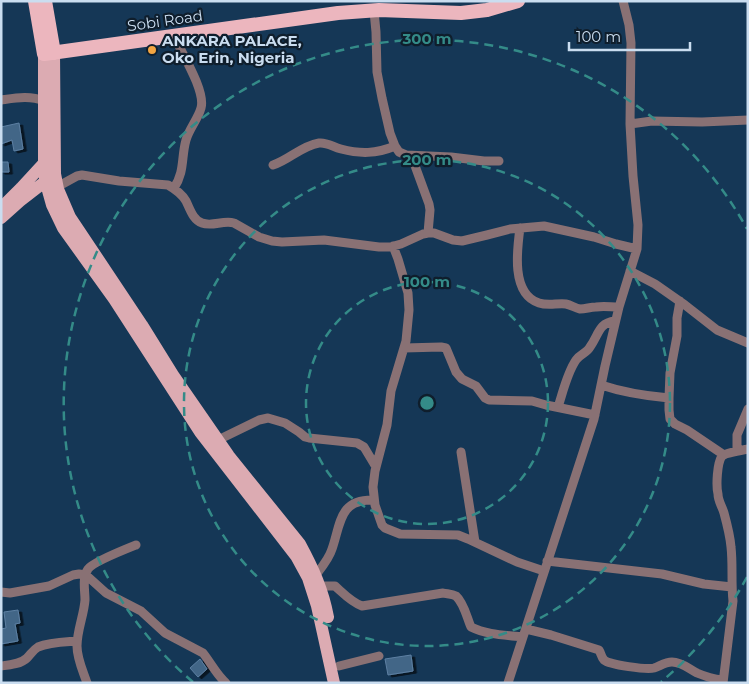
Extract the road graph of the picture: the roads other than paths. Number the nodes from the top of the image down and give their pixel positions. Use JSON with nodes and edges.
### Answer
{"nodes":[{"id":1,"x":35,"y":1,"type":"edge"},
{"id":2,"x":45,"y":1,"type":"edge"},
{"id":3,"x":518,"y":1,"type":"edge"},
{"id":4,"x":623,"y":1,"type":"edge"},
{"id":5,"x":493,"y":5,"type":"edge"},
{"id":6,"x":417,"y":7,"type":"edge"},
{"id":7,"x":374,"y":10,"type":"junction"},
{"id":8,"x":174,"y":36,"type":"junction"},
{"id":9,"x":49,"y":54,"type":"junction"},
{"id":10,"x":1,"y":100,"type":"edge"},
{"id":11,"x":44,"y":101,"type":"junction"},
{"id":12,"x":748,"y":120,"type":"edge"},
{"id":13,"x":630,"y":124,"type":"junction"},
{"id":14,"x":395,"y":146,"type":"junction"},
{"id":15,"x":406,"y":155,"type":"junction"},
{"id":16,"x":49,"y":160,"type":"junction"},
{"id":17,"x":499,"y":161,"type":"dead end"},
{"id":18,"x":273,"y":165,"type":"dead end"},
{"id":19,"x":52,"y":180,"type":"junction"},
{"id":20,"x":174,"y":188,"type":"junction"},
{"id":21,"x":1,"y":208,"type":"edge"},
{"id":22,"x":1,"y":218,"type":"edge"},
{"id":23,"x":520,"y":228,"type":"junction"},
{"id":24,"x":428,"y":233,"type":"junction"},
{"id":25,"x":393,"y":246,"type":"junction"},
{"id":26,"x":637,"y":249,"type":"junction"},
{"id":27,"x":630,"y":271,"type":"junction"},
{"id":28,"x":680,"y":301,"type":"junction"},
{"id":29,"x":619,"y":307,"type":"junction"},
{"id":30,"x":615,"y":321,"type":"junction"},
{"id":31,"x":748,"y":343,"type":"edge"},
{"id":32,"x":404,"y":348,"type":"junction"},
{"id":33,"x":601,"y":385,"type":"junction"},
{"id":34,"x":668,"y":398,"type":"junction"},
{"id":35,"x":558,"y":407,"type":"junction"},
{"id":36,"x":748,"y":409,"type":"edge"},
{"id":37,"x":595,"y":415,"type":"junction"},
{"id":38,"x":218,"y":440,"type":"junction"},
{"id":39,"x":748,"y":450,"type":"edge"},
{"id":40,"x":737,"y":451,"type":"junction"},
{"id":41,"x":461,"y":452,"type":"dead end"},
{"id":42,"x":724,"y":455,"type":"junction"},
{"id":43,"x":376,"y":467,"type":"junction"},
{"id":44,"x":374,"y":500,"type":"junction"},
{"id":45,"x":475,"y":542,"type":"junction"},
{"id":46,"x":136,"y":545,"type":"dead end"},
{"id":47,"x":547,"y":561,"type":"junction"},
{"id":48,"x":544,"y":572,"type":"junction"},
{"id":49,"x":86,"y":575,"type":"junction"},
{"id":50,"x":318,"y":581,"type":"junction"},
{"id":51,"x":732,"y":587,"type":"junction"},
{"id":52,"x":1,"y":592,"type":"edge"},
{"id":53,"x":524,"y":633,"type":"junction"},
{"id":54,"x":77,"y":642,"type":"junction"},
{"id":55,"x":379,"y":656,"type":"dead end"},
{"id":56,"x":1,"y":666,"type":"edge"},
{"id":57,"x":339,"y":666,"type":"junction"},
{"id":58,"x":334,"y":682,"type":"edge"},
{"id":59,"x":724,"y":682,"type":"edge"},
{"id":60,"x":87,"y":683,"type":"edge"},
{"id":61,"x":226,"y":683,"type":"edge"},
{"id":62,"x":508,"y":683,"type":"edge"}],
"edges":[{"from":1,"to":9,"type":"highway"},
{"from":2,"to":9,"type":"highway"},
{"from":3,"to":5,"type":"highway","name":"Sobi Road"},
{"from":4,"to":13,"type":"street"},
{"from":5,"to":6,"type":"highway","name":"Sobi Road"},
{"from":6,"to":7,"type":"highway","name":"Sobi Road"},
{"from":7,"to":8,"type":"highway","name":"Sobi Road"},
{"from":7,"to":14,"type":"street"},
{"from":8,"to":9,"type":"highway","name":"Sobi Road"},
{"from":8,"to":20,"type":"street"},
{"from":9,"to":11,"type":"main road"},
{"from":9,"to":16,"type":"main road"},
{"from":10,"to":11,"type":"street"},
{"from":11,"to":16,"type":"main road"},
{"from":12,"to":13,"type":"street"},
{"from":13,"to":26,"type":"street"},
{"from":14,"to":15,"type":"street"},
{"from":14,"to":18,"type":"street"},
{"from":15,"to":17,"type":"street"},
{"from":15,"to":24,"type":"street"},
{"from":16,"to":19,"type":"main road"},
{"from":16,"to":21,"type":"main road"},
{"from":19,"to":20,"type":"street"},
{"from":19,"to":22,"type":"main road"},
{"from":19,"to":38,"type":"main road"},
{"from":19,"to":58,"type":"main road"},
{"from":20,"to":25,"type":"street"},
{"from":23,"to":24,"type":"street"},
{"from":23,"to":26,"type":"street"},
{"from":23,"to":29,"type":"street"},
{"from":24,"to":25,"type":"street"},
{"from":25,"to":32,"type":"street"},
{"from":26,"to":27,"type":"street"},
{"from":27,"to":28,"type":"street"},
{"from":27,"to":29,"type":"street"},
{"from":28,"to":31,"type":"street"},
{"from":28,"to":34,"type":"street"},
{"from":29,"to":30,"type":"street"},
{"from":30,"to":33,"type":"street"},
{"from":30,"to":35,"type":"street"},
{"from":32,"to":35,"type":"street"},
{"from":32,"to":43,"type":"street"},
{"from":33,"to":34,"type":"street"},
{"from":33,"to":37,"type":"street"},
{"from":34,"to":42,"type":"street"},
{"from":35,"to":37,"type":"street"},
{"from":36,"to":40,"type":"street"},
{"from":37,"to":47,"type":"street"},
{"from":38,"to":43,"type":"street"},
{"from":38,"to":50,"type":"main road"},
{"from":39,"to":40,"type":"street"},
{"from":40,"to":42,"type":"street"},
{"from":41,"to":45,"type":"street"},
{"from":42,"to":51,"type":"street"},
{"from":43,"to":44,"type":"street"},
{"from":44,"to":45,"type":"street"},
{"from":44,"to":50,"type":"street"},
{"from":45,"to":48,"type":"street"},
{"from":46,"to":49,"type":"street"},
{"from":47,"to":48,"type":"street"},
{"from":47,"to":51,"type":"street"},
{"from":48,"to":53,"type":"street"},
{"from":49,"to":52,"type":"street"},
{"from":49,"to":54,"type":"street"},
{"from":49,"to":61,"type":"street"},
{"from":50,"to":53,"type":"street"},
{"from":50,"to":57,"type":"main road"},
{"from":51,"to":59,"type":"street"},
{"from":53,"to":59,"type":"street"},
{"from":53,"to":62,"type":"street"},
{"from":54,"to":56,"type":"street"},
{"from":54,"to":60,"type":"street"},
{"from":55,"to":57,"type":"street"},
{"from":57,"to":58,"type":"main road"}]}
